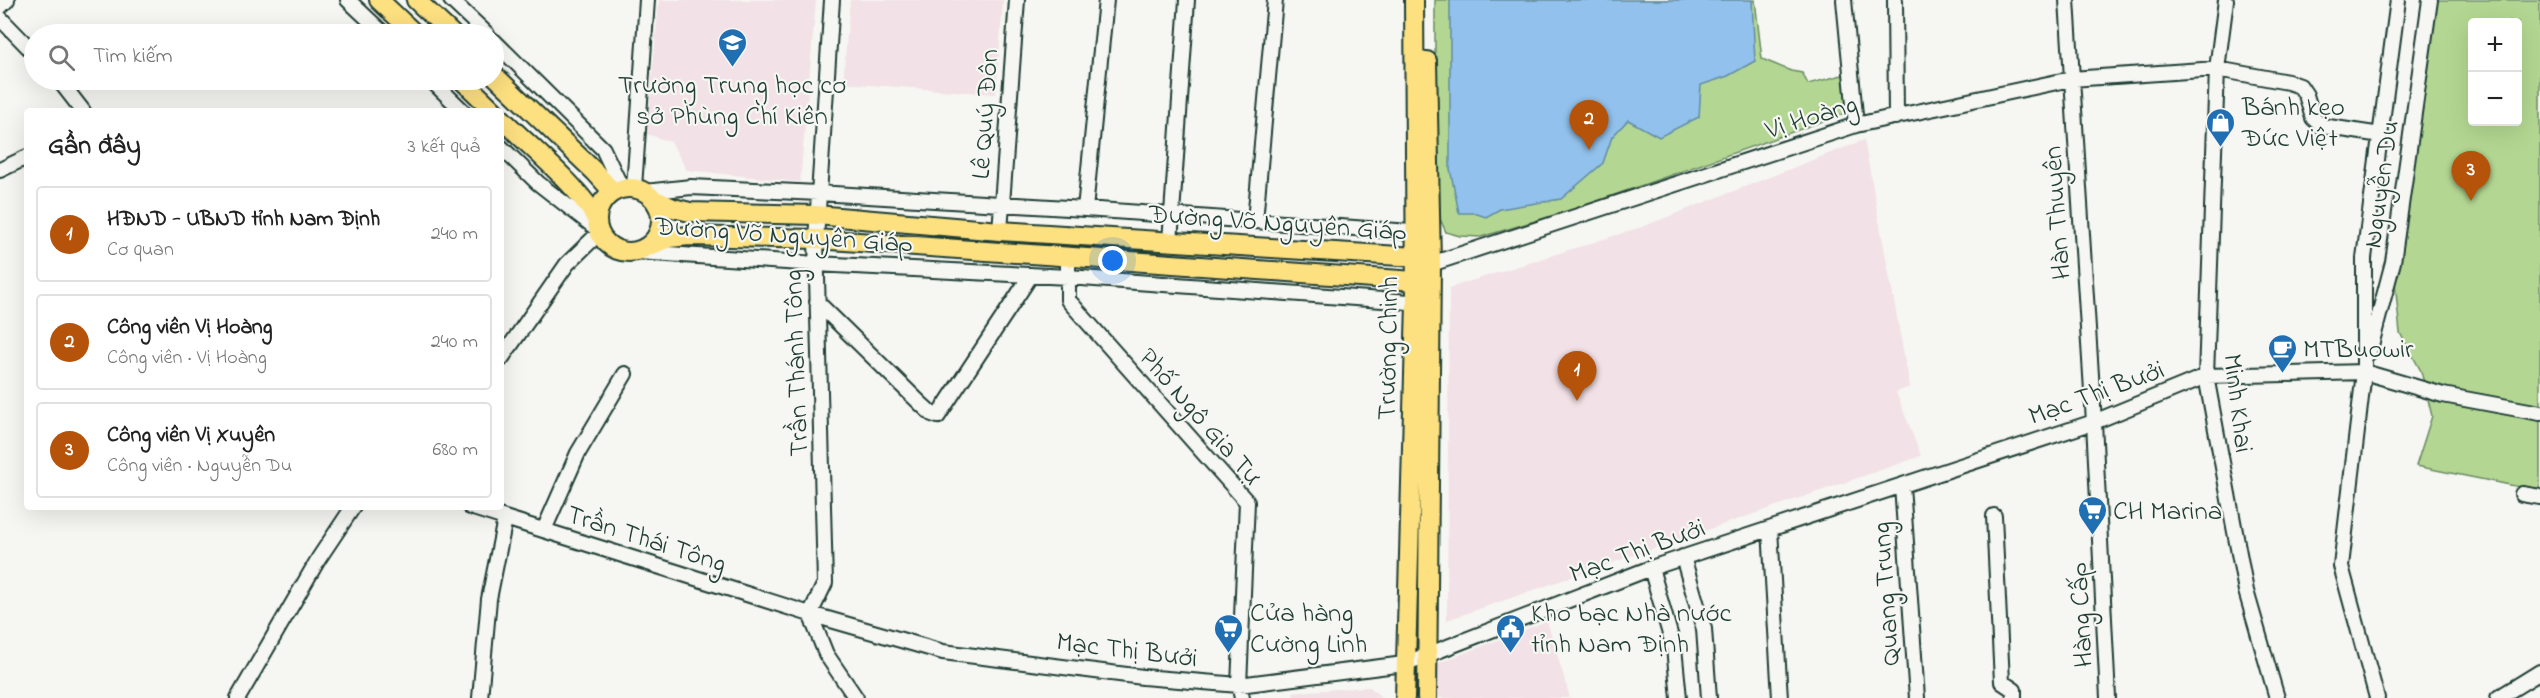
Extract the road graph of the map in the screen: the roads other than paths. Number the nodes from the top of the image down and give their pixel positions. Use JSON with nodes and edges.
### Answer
{"nodes":[{"id":1,"x":7,"y":0,"type":"edge"},
{"id":2,"x":348,"y":0,"type":"edge"},
{"id":3,"x":379,"y":0,"type":"edge"},
{"id":4,"x":416,"y":0,"type":"edge"},
{"id":5,"x":452,"y":0,"type":"edge"},
{"id":6,"x":647,"y":0,"type":"edge"},
{"id":7,"x":832,"y":0,"type":"edge"},
{"id":8,"x":1017,"y":0,"type":"edge"},
{"id":9,"x":1106,"y":0,"type":"edge"},
{"id":10,"x":1187,"y":0,"type":"edge"},
{"id":11,"x":1275,"y":0,"type":"edge"},
{"id":12,"x":1414,"y":0,"type":"edge"},
{"id":13,"x":1426,"y":0,"type":"edge"},
{"id":14,"x":1844,"y":0,"type":"edge"},
{"id":15,"x":1895,"y":0,"type":"edge"},
{"id":16,"x":2067,"y":0,"type":"edge"},
{"id":17,"x":2226,"y":0,"type":"edge"},
{"id":18,"x":2398,"y":0,"type":"edge"},
{"id":19,"x":2430,"y":0,"type":"edge"},
{"id":20,"x":464,"y":6,"type":"edge"},
{"id":21,"x":0,"y":7,"type":"edge"},
{"id":22,"x":0,"y":18,"type":"edge"},
{"id":23,"x":373,"y":24,"type":"edge"},
{"id":24,"x":404,"y":24,"type":"edge"},
{"id":25,"x":441,"y":24,"type":"edge"},
{"id":26,"x":454,"y":24,"type":"edge"},
{"id":27,"x":479,"y":24,"type":"edge"},
{"id":28,"x":24,"y":43,"type":"edge"},
{"id":29,"x":504,"y":51,"type":"edge"},
{"id":30,"x":2217,"y":69,"type":"junction"},
{"id":31,"x":2071,"y":79,"type":"junction"},
{"id":32,"x":504,"y":85,"type":"edge"},
{"id":33,"x":67,"y":90,"type":"edge"},
{"id":34,"x":442,"y":90,"type":"edge"},
{"id":35,"x":472,"y":90,"type":"edge"},
{"id":36,"x":81,"y":108,"type":"edge"},
{"id":37,"x":461,"y":108,"type":"edge"},
{"id":38,"x":491,"y":108,"type":"edge"},
{"id":39,"x":1896,"y":117,"type":"junction"},
{"id":40,"x":504,"y":121,"type":"edge"},
{"id":41,"x":1856,"y":125,"type":"junction"},
{"id":42,"x":2381,"y":135,"type":"junction"},
{"id":43,"x":504,"y":150,"type":"edge"},
{"id":44,"x":24,"y":158,"type":"edge"},
{"id":45,"x":0,"y":170,"type":"edge"},
{"id":46,"x":633,"y":192,"type":"junction"},
{"id":47,"x":818,"y":193,"type":"junction"},
{"id":48,"x":1002,"y":204,"type":"junction"},
{"id":49,"x":1085,"y":209,"type":"junction"},
{"id":50,"x":816,"y":215,"type":"junction"},
{"id":51,"x":1172,"y":215,"type":"junction"},
{"id":52,"x":1255,"y":222,"type":"junction"},
{"id":53,"x":598,"y":227,"type":"junction"},
{"id":54,"x":1000,"y":231,"type":"junction"},
{"id":55,"x":1423,"y":233,"type":"junction"},
{"id":56,"x":816,"y":239,"type":"junction"},
{"id":57,"x":1170,"y":242,"type":"junction"},
{"id":58,"x":643,"y":249,"type":"junction"},
{"id":59,"x":1068,"y":255,"type":"junction"},
{"id":60,"x":1424,"y":260,"type":"junction"},
{"id":61,"x":816,"y":264,"type":"junction"},
{"id":62,"x":1031,"y":275,"type":"junction"},
{"id":63,"x":1068,"y":277,"type":"junction"},
{"id":64,"x":1415,"y":281,"type":"junction"},
{"id":65,"x":817,"y":302,"type":"junction"},
{"id":66,"x":1423,"y":303,"type":"junction"},
{"id":67,"x":504,"y":354,"type":"edge"},
{"id":68,"x":2364,"y":372,"type":"junction"},
{"id":69,"x":625,"y":374,"type":"dead end"},
{"id":70,"x":2206,"y":376,"type":"junction"},
{"id":71,"x":2540,"y":413,"type":"edge"},
{"id":72,"x":2094,"y":422,"type":"junction"},
{"id":73,"x":1902,"y":486,"type":"junction"},
{"id":74,"x":2522,"y":494,"type":"dead end"},
{"id":75,"x":2540,"y":497,"type":"edge"},
{"id":76,"x":351,"y":510,"type":"edge"},
{"id":77,"x":479,"y":510,"type":"edge"},
{"id":78,"x":1994,"y":516,"type":"dead end"},
{"id":79,"x":505,"y":519,"type":"junction"},
{"id":80,"x":1770,"y":529,"type":"junction"},
{"id":81,"x":544,"y":530,"type":"junction"},
{"id":82,"x":1683,"y":557,"type":"junction"},
{"id":83,"x":1651,"y":568,"type":"junction"},
{"id":84,"x":810,"y":614,"type":"junction"},
{"id":85,"x":1429,"y":653,"type":"junction"},
{"id":86,"x":1404,"y":664,"type":"junction"},
{"id":87,"x":2540,"y":672,"type":"edge"},
{"id":88,"x":1241,"y":691,"type":"edge"},
{"id":89,"x":238,"y":698,"type":"edge"},
{"id":90,"x":480,"y":698,"type":"edge"},
{"id":91,"x":856,"y":698,"type":"edge"},
{"id":92,"x":1405,"y":698,"type":"edge"},
{"id":93,"x":1427,"y":698,"type":"edge"},
{"id":94,"x":1679,"y":698,"type":"edge"},
{"id":95,"x":1709,"y":698,"type":"edge"},
{"id":96,"x":1780,"y":698,"type":"edge"},
{"id":97,"x":1917,"y":698,"type":"edge"},
{"id":98,"x":2014,"y":698,"type":"edge"},
{"id":99,"x":2108,"y":698,"type":"edge"},
{"id":100,"x":2277,"y":698,"type":"edge"},
{"id":101,"x":2377,"y":698,"type":"edge"},
{"id":102,"x":2498,"y":698,"type":"edge"}],
"edges":[{"from":1,"to":21,"type":"street"},
{"from":2,"to":23,"type":"street"},
{"from":3,"to":24,"type":"main road"},
{"from":4,"to":25,"type":"main road"},
{"from":5,"to":20,"type":"street"},
{"from":6,"to":46,"type":"street"},
{"from":7,"to":47,"type":"street","name":"Trần Thánh Tông"},
{"from":8,"to":48,"type":"street","name":"Lê Quý Đôn"},
{"from":9,"to":49,"type":"street"},
{"from":10,"to":51,"type":"street"},
{"from":11,"to":52,"type":"street"},
{"from":12,"to":55,"type":"main road","name":"Trường Chinh"},
{"from":13,"to":55,"type":"main road","name":"Trường Chinh"},
{"from":14,"to":41,"type":"street"},
{"from":15,"to":39,"type":"street"},
{"from":16,"to":31,"type":"street","name":"Hàn Thuyên"},
{"from":17,"to":30,"type":"street","name":"Minh Khai"},
{"from":18,"to":42,"type":"street","name":"Nguyễn Du"},
{"from":19,"to":68,"type":"street","name":"Nguyễn Du"},
{"from":20,"to":26,"type":"street"},
{"from":20,"to":27,"type":"street"},
{"from":22,"to":28,"type":"street"},
{"from":29,"to":46,"type":"street","name":"Đường Võ Nguyên Giáp"},
{"from":30,"to":31,"type":"street","name":"Vị Hoàng"},
{"from":30,"to":42,"type":"street"},
{"from":30,"to":70,"type":"street","name":"Minh Khai"},
{"from":31,"to":39,"type":"street","name":"Vị Hoàng"},
{"from":31,"to":72,"type":"street","name":"Hàn Thuyên"},
{"from":32,"to":46,"type":"main road","name":"Đường Võ Nguyên Giáp"},
{"from":33,"to":36,"type":"street"},
{"from":34,"to":37,"type":"street"},
{"from":35,"to":38,"type":"main road"},
{"from":39,"to":41,"type":"street","name":"Vị Hoàng"},
{"from":40,"to":53,"type":"main road"},
{"from":41,"to":60,"type":"street","name":"Vị Hoàng"},
{"from":42,"to":68,"type":"street","name":"Nguyễn Du"},
{"from":43,"to":53,"type":"street"},
{"from":44,"to":45,"type":"street"},
{"from":46,"to":47,"type":"street","name":"Đường Võ Nguyên Giáp"},
{"from":46,"to":50,"type":"main road","name":"Đường Võ Nguyên Giáp"},
{"from":46,"to":53,"type":"main road"},
{"from":46,"to":58,"type":"main road"},
{"from":47,"to":48,"type":"street","name":"Đường Võ Nguyên Giáp"},
{"from":47,"to":50,"type":"street","name":"Trần Thánh Tông"},
{"from":48,"to":49,"type":"street","name":"Đường Võ Nguyên Giáp"},
{"from":48,"to":54,"type":"street","name":"Lê Quý Đôn"},
{"from":49,"to":51,"type":"street","name":"Đường Võ Nguyên Giáp"},
{"from":50,"to":54,"type":"main road","name":"Đường Võ Nguyên Giáp"},
{"from":50,"to":56,"type":"street","name":"Trần Thánh Tông"},
{"from":51,"to":52,"type":"street","name":"Đường Võ Nguyên Giáp"},
{"from":51,"to":57,"type":"street"},
{"from":52,"to":55,"type":"street","name":"Đường Võ Nguyên Giáp"},
{"from":53,"to":58,"type":"main road"},
{"from":53,"to":67,"type":"street"},
{"from":54,"to":57,"type":"main road","name":"Đường Võ Nguyên Giáp"},
{"from":55,"to":60,"type":"main road","name":"Trường Chinh"},
{"from":56,"to":58,"type":"main road","name":"Đường Võ Nguyên Giáp"},
{"from":56,"to":59,"type":"main road","name":"Đường Võ Nguyên Giáp"},
{"from":56,"to":61,"type":"street","name":"Trần Thánh Tông"},
{"from":57,"to":60,"type":"main road","name":"Đường Võ Nguyên Giáp"},
{"from":58,"to":61,"type":"street","name":"Đường Võ Nguyên Giáp"},
{"from":59,"to":63,"type":"street","name":"Phố Ngô Gia Tự"},
{"from":59,"to":64,"type":"main road","name":"Đường Võ Nguyên Giáp"},
{"from":60,"to":64,"type":"main road","name":"Trường Chinh"},
{"from":60,"to":66,"type":"main road","name":"Trường Chinh"},
{"from":61,"to":62,"type":"street","name":"Đường Võ Nguyên Giáp"},
{"from":61,"to":65,"type":"street","name":"Trần Thánh Tông"},
{"from":62,"to":63,"type":"street","name":"Đường Võ Nguyên Giáp"},
{"from":62,"to":65,"type":"street"},
{"from":63,"to":66,"type":"street","name":"Đường Võ Nguyên Giáp"},
{"from":63,"to":88,"type":"street","name":"Phố Ngô Gia Tự"},
{"from":64,"to":66,"type":"main road","name":"Trường Chinh"},
{"from":65,"to":84,"type":"street","name":"Trần Thánh Tông"},
{"from":66,"to":85,"type":"main road","name":"Trường Chinh"},
{"from":66,"to":86,"type":"main road","name":"Trường Chinh"},
{"from":68,"to":70,"type":"street","name":"Mạc Thị Bưởi"},
{"from":68,"to":71,"type":"street","name":"Mạc Thị Bưởi"},
{"from":68,"to":101,"type":"street","name":"Nguyễn Du"},
{"from":69,"to":81,"type":"street"},
{"from":70,"to":72,"type":"street","name":"Mạc Thị Bưởi"},
{"from":70,"to":100,"type":"street","name":"Minh Khai"},
{"from":72,"to":73,"type":"street","name":"Mạc Thị Bưởi"},
{"from":72,"to":99,"type":"street","name":"Hàng Cấp"},
{"from":73,"to":80,"type":"street","name":"Mạc Thị Bưởi"},
{"from":73,"to":97,"type":"street","name":"Quang Trung"},
{"from":74,"to":75,"type":"street"},
{"from":76,"to":89,"type":"street"},
{"from":77,"to":79,"type":"street","name":"Trần Thái Tông"},
{"from":78,"to":98,"type":"street"},
{"from":79,"to":81,"type":"street","name":"Trần Thái Tông"},
{"from":79,"to":90,"type":"street"},
{"from":80,"to":82,"type":"street","name":"Mạc Thị Bưởi"},
{"from":80,"to":96,"type":"street"},
{"from":81,"to":84,"type":"street","name":"Trần Thái Tông"},
{"from":82,"to":83,"type":"street","name":"Mạc Thị Bưởi"},
{"from":82,"to":95,"type":"street"},
{"from":83,"to":85,"type":"street","name":"Mạc Thị Bưởi"},
{"from":83,"to":94,"type":"street"},
{"from":84,"to":88,"type":"street","name":"Mạc Thị Bưởi"},
{"from":84,"to":91,"type":"street"},
{"from":85,"to":86,"type":"street","name":"Mạc Thị Bưởi"},
{"from":85,"to":93,"type":"main road","name":"Trường Chinh"},
{"from":86,"to":88,"type":"street","name":"Mạc Thị Bưởi"},
{"from":86,"to":92,"type":"main road","name":"Trường Chinh"},
{"from":87,"to":102,"type":"street"}]}
